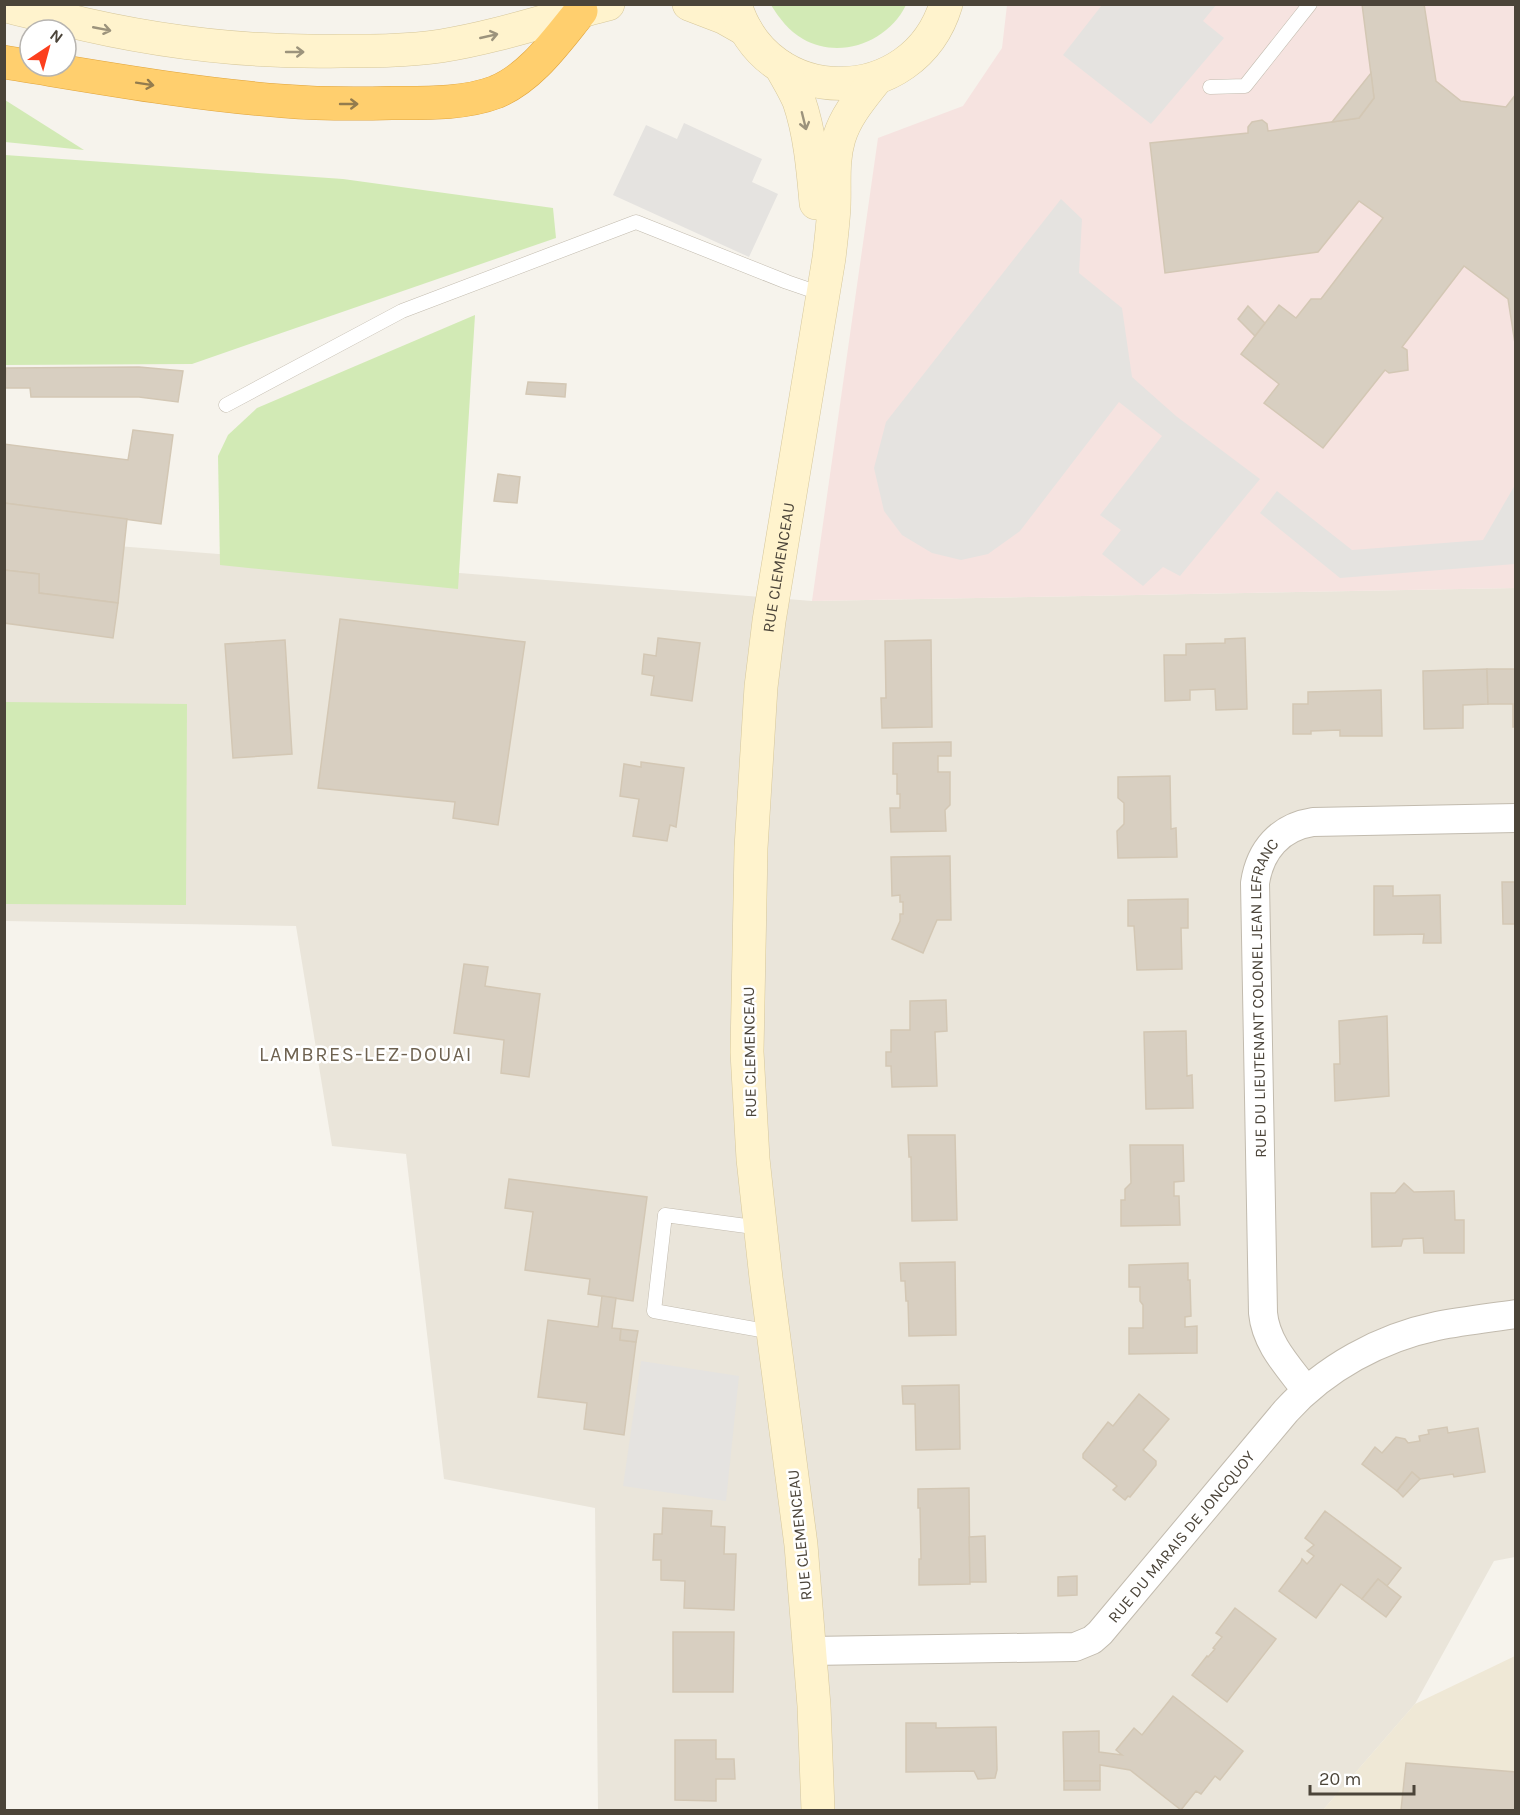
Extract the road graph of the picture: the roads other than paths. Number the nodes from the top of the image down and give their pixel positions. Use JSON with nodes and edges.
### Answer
{"nodes":[{"id":1,"x":689,"y":4,"type":"edge"},
{"id":2,"x":946,"y":4,"type":"edge"},
{"id":3,"x":1310,"y":4,"type":"edge"},
{"id":4,"x":4,"y":5,"type":"edge"},
{"id":5,"x":595,"y":8,"type":"edge"},
{"id":6,"x":741,"y":17,"type":"edge"},
{"id":7,"x":4,"y":62,"type":"edge"},
{"id":8,"x":781,"y":67,"type":"junction"},
{"id":9,"x":876,"y":79,"type":"junction"},
{"id":10,"x":1210,"y":87,"type":"dead end"},
{"id":11,"x":822,"y":294,"type":"junction"},
{"id":12,"x":226,"y":405,"type":"dead end"},
{"id":13,"x":1515,"y":818,"type":"edge"},
{"id":14,"x":761,"y":1228,"type":"junction"},
{"id":15,"x":1515,"y":1314,"type":"edge"},
{"id":16,"x":774,"y":1332,"type":"junction"},
{"id":17,"x":1306,"y":1390,"type":"junction"},
{"id":18,"x":810,"y":1651,"type":"junction"},
{"id":19,"x":818,"y":1810,"type":"edge"}],
"edges":[{"from":1,"to":6,"type":"street"},
{"from":2,"to":9,"type":"street"},
{"from":3,"to":10,"type":"lane"},
{"from":4,"to":5,"type":"street","one_way":true},
{"from":7,"to":5,"type":"highway","one_way":true},
{"from":6,"to":8,"type":"street"},
{"from":8,"to":9,"type":"street"},
{"from":8,"to":11,"type":"street","name":"RUE CLEMENCEAU","one_way":true},
{"from":9,"to":11,"type":"street","name":"RUE CLEMENCEAU"},
{"from":11,"to":12,"type":"lane"},
{"from":11,"to":14,"type":"street","name":"RUE CLEMENCEAU"},
{"from":13,"to":17,"type":"street","name":"RUE DU LIEUTENANT COLONEL JEAN LEFRANC"},
{"from":14,"to":16,"type":"street","name":"RUE CLEMENCEAU"},
{"from":14,"to":16,"type":"lane"},
{"from":15,"to":17,"type":"street","name":"RUE DU MARAIS DE JONCQUOY"},
{"from":16,"to":18,"type":"street","name":"RUE CLEMENCEAU"},
{"from":17,"to":18,"type":"street","name":"RUE DU MARAIS DE JONCQUOY"},
{"from":18,"to":19,"type":"street","name":"RUE CLEMENCEAU"}]}
